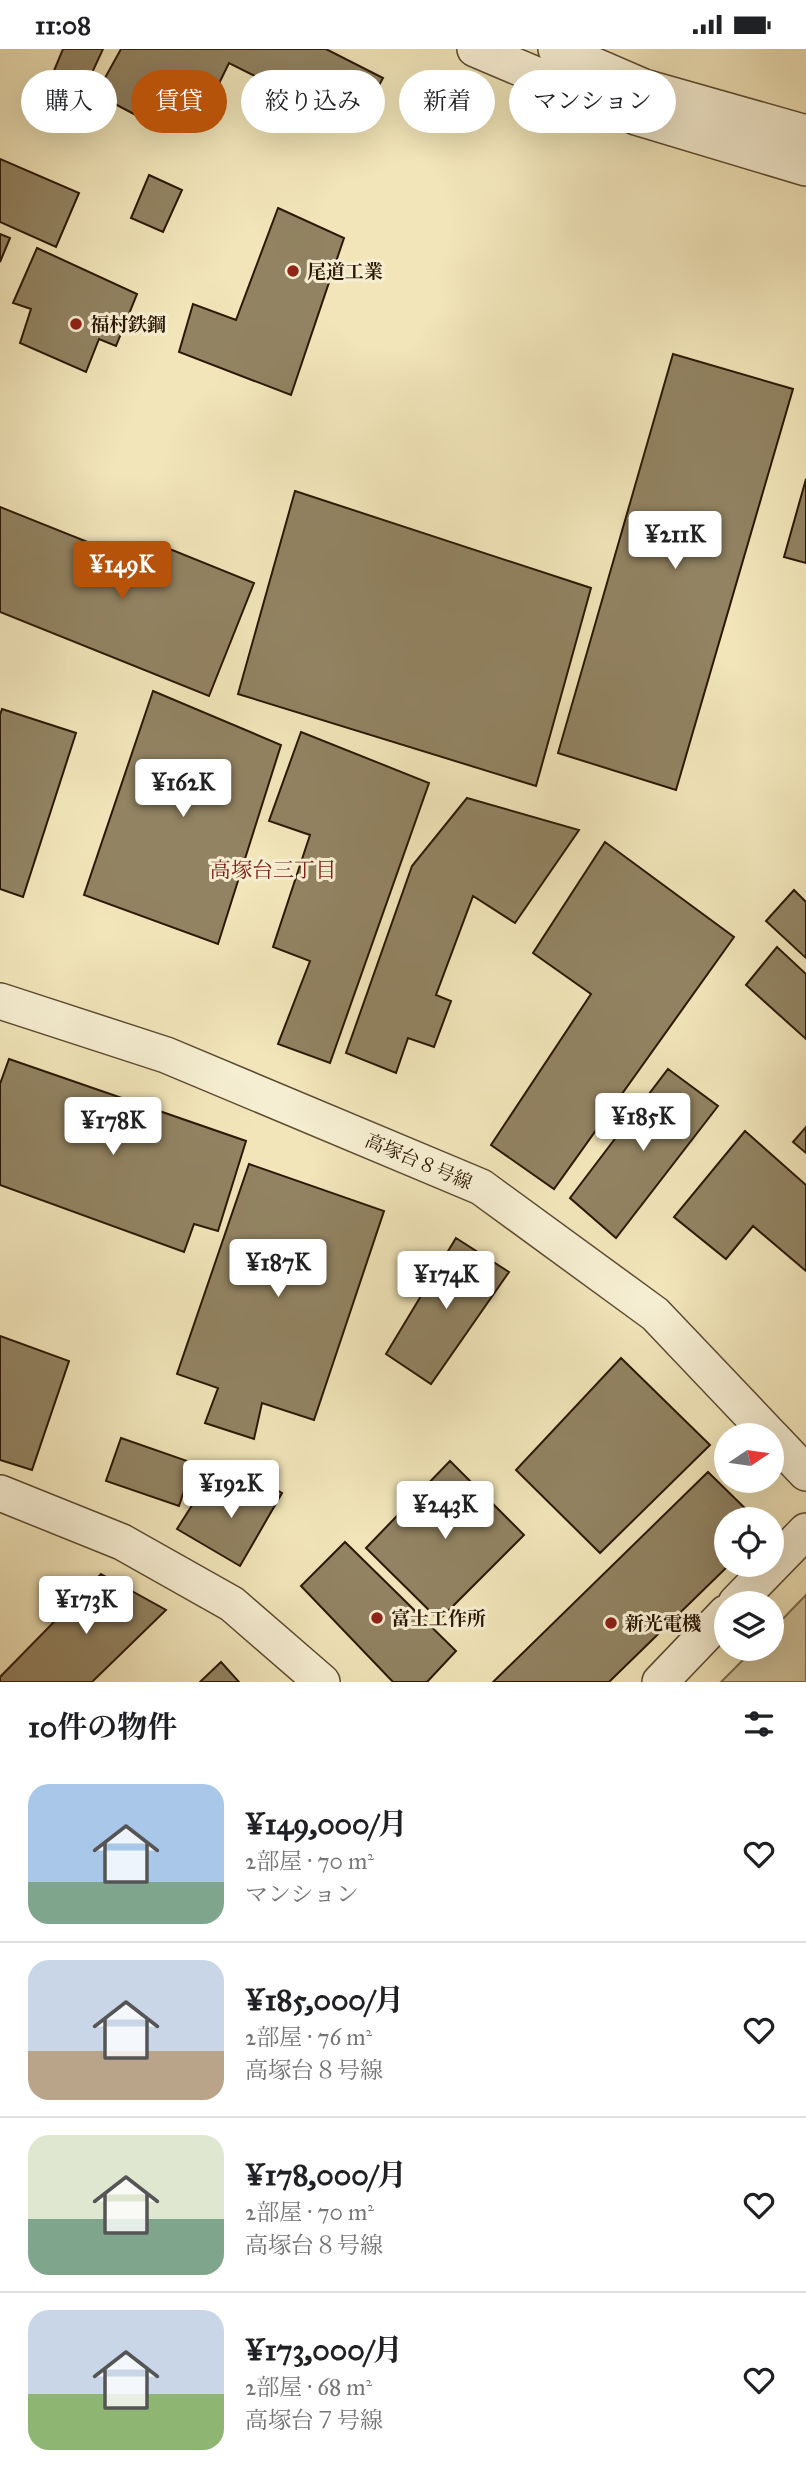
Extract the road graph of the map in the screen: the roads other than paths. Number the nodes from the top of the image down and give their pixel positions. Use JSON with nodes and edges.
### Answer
{"nodes":[{"id":1,"x":475,"y":49,"type":"edge"},
{"id":2,"x":556,"y":49,"type":"edge"},
{"id":3,"x":806,"y":134,"type":"edge"},
{"id":4,"x":806,"y":168,"type":"edge"},
{"id":5,"x":0,"y":1001,"type":"edge"},
{"id":6,"x":759,"y":1423,"type":"edge"},
{"id":7,"x":784,"y":1450,"type":"edge"},
{"id":8,"x":806,"y":1473,"type":"edge"},
{"id":9,"x":0,"y":1493,"type":"edge"},
{"id":10,"x":806,"y":1531,"type":"edge"},
{"id":11,"x":748,"y":1591,"type":"edge"},
{"id":12,"x":714,"y":1626,"type":"edge"},
{"id":13,"x":321,"y":1682,"type":"edge"},
{"id":14,"x":660,"y":1682,"type":"edge"}],
"edges":[{"from":1,"to":4,"type":"street"},
{"from":2,"to":3,"type":"street"},
{"from":5,"to":6,"type":"street","name":"高塚台８号線"},
{"from":7,"to":8,"type":"street","name":"高塚台８号線"},
{"from":9,"to":13,"type":"street"},
{"from":10,"to":11,"type":"street"},
{"from":12,"to":14,"type":"street"}]}
